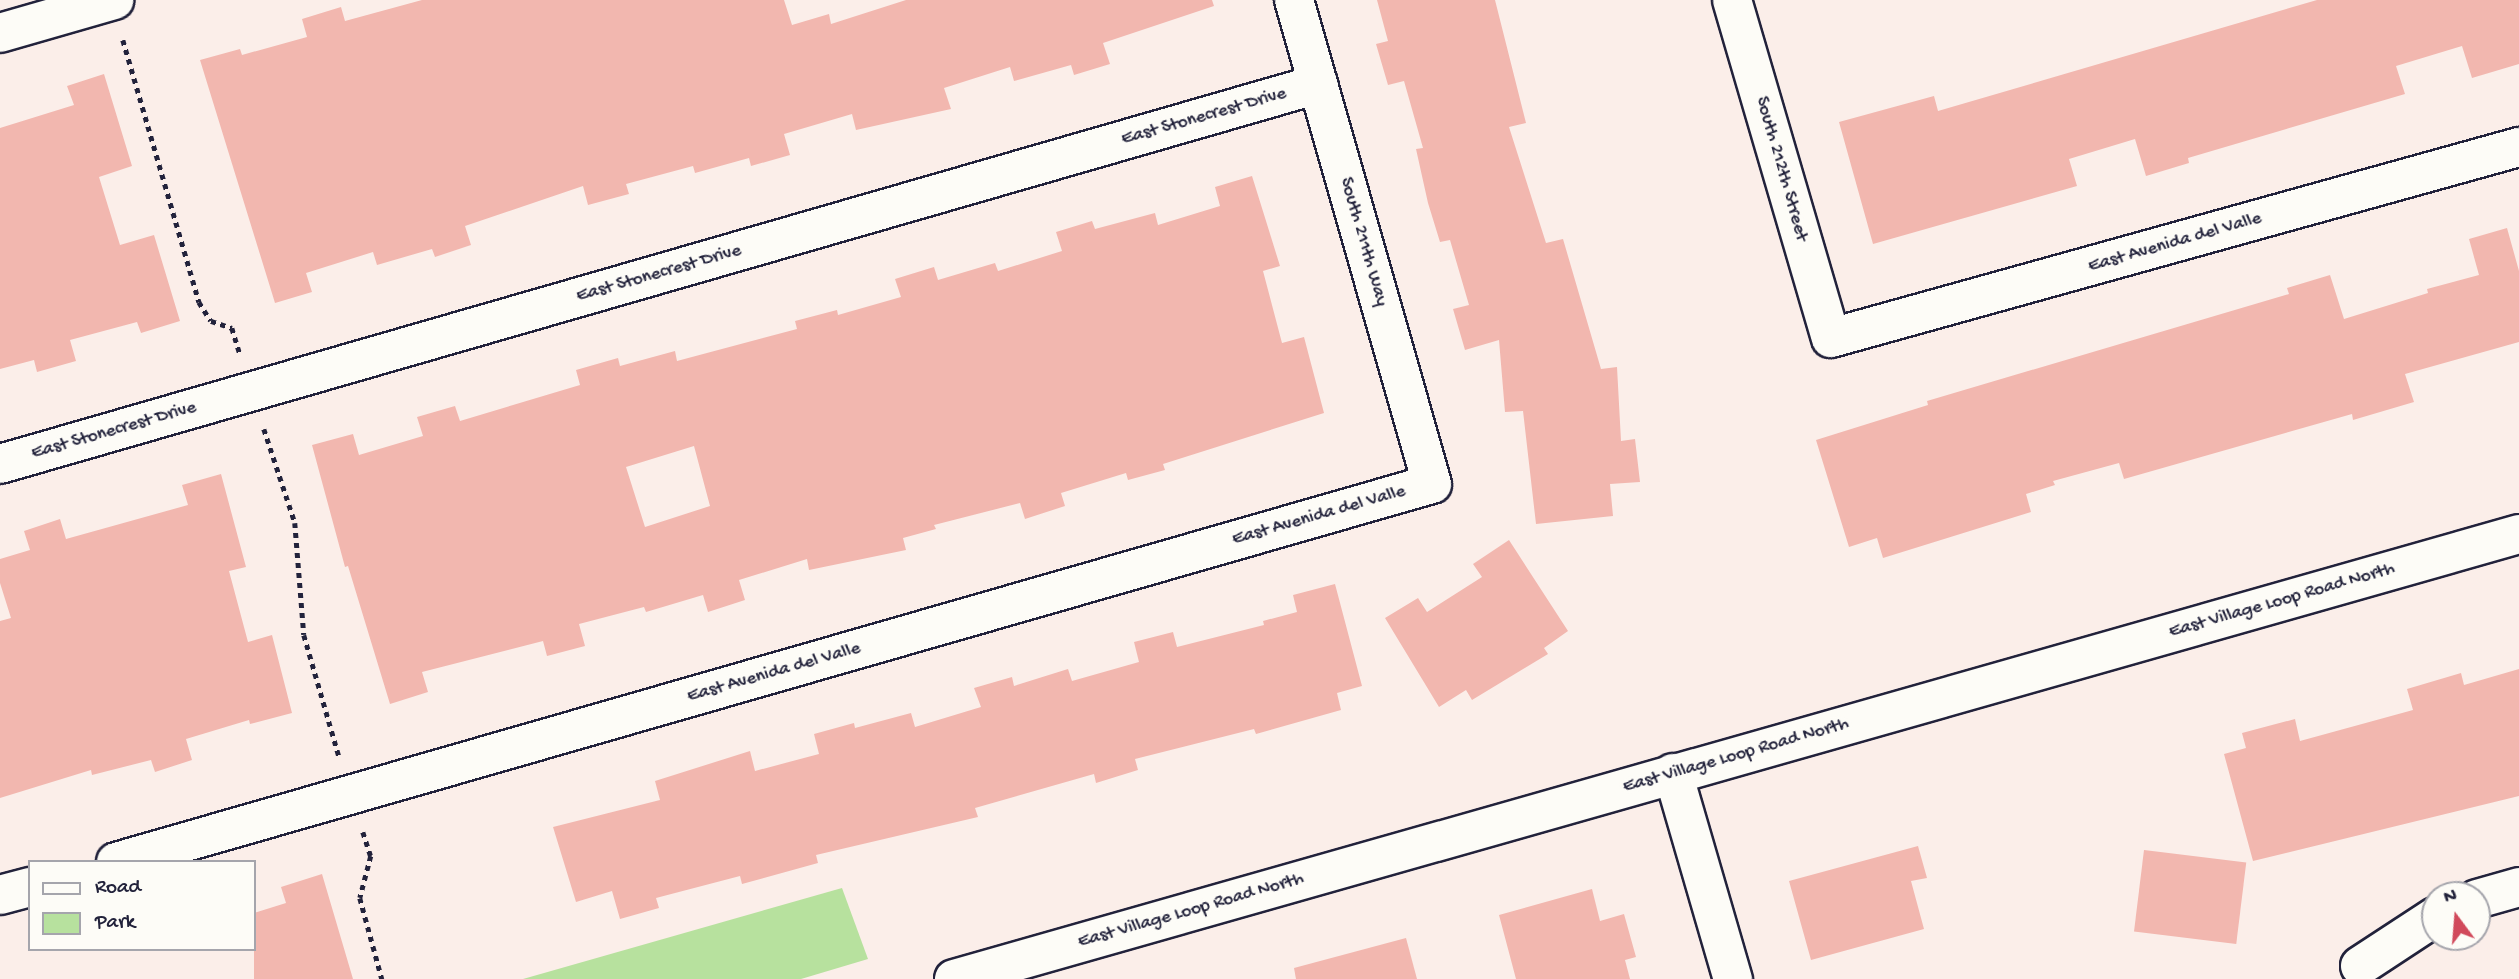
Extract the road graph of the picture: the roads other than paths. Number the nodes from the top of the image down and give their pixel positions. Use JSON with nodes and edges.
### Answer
{"nodes":[{"id":1,"x":113,"y":0,"type":"edge"},
{"id":2,"x":1294,"y":0,"type":"edge"},
{"id":3,"x":1732,"y":0,"type":"edge"},
{"id":4,"x":0,"y":33,"type":"edge"},
{"id":5,"x":1318,"y":84,"type":"junction"},
{"id":6,"x":2519,"y":147,"type":"edge"},
{"id":7,"x":1831,"y":338,"type":"joint"},
{"id":8,"x":0,"y":464,"type":"edge"},
{"id":9,"x":1432,"y":484,"type":"joint"},
{"id":10,"x":2519,"y":534,"type":"edge"},
{"id":11,"x":1673,"y":774,"type":"junction"},
{"id":12,"x":123,"y":860,"type":"edge"},
{"id":13,"x":2519,"y":887,"type":"edge"},
{"id":14,"x":28,"y":888,"type":"edge"},
{"id":15,"x":2491,"y":894,"type":"edge"},
{"id":16,"x":0,"y":895,"type":"edge"},
{"id":17,"x":2421,"y":927,"type":"edge"},
{"id":18,"x":2360,"y":966,"type":"dead end"},
{"id":19,"x":954,"y":979,"type":"edge"},
{"id":20,"x":1733,"y":979,"type":"edge"}],
"edges":[{"from":1,"to":4,"type":"street"},
{"from":2,"to":5,"type":"street","name":"South 211th Way"},
{"from":3,"to":7,"type":"street","name":"South 212th Street"},
{"from":5,"to":8,"type":"street","name":"East Stonecrest Drive"},
{"from":5,"to":9,"type":"street","name":"South 211th Way"},
{"from":6,"to":7,"type":"street","name":"East Avenida del Valle"},
{"from":9,"to":12,"type":"street","name":"East Avenida del Valle"},
{"from":10,"to":11,"type":"street","name":"East Village Loop Road North"},
{"from":11,"to":19,"type":"street","name":"East Village Loop Road North"},
{"from":11,"to":20,"type":"street"},
{"from":13,"to":15,"type":"street"},
{"from":14,"to":16,"type":"street"},
{"from":17,"to":18,"type":"street"}]}
